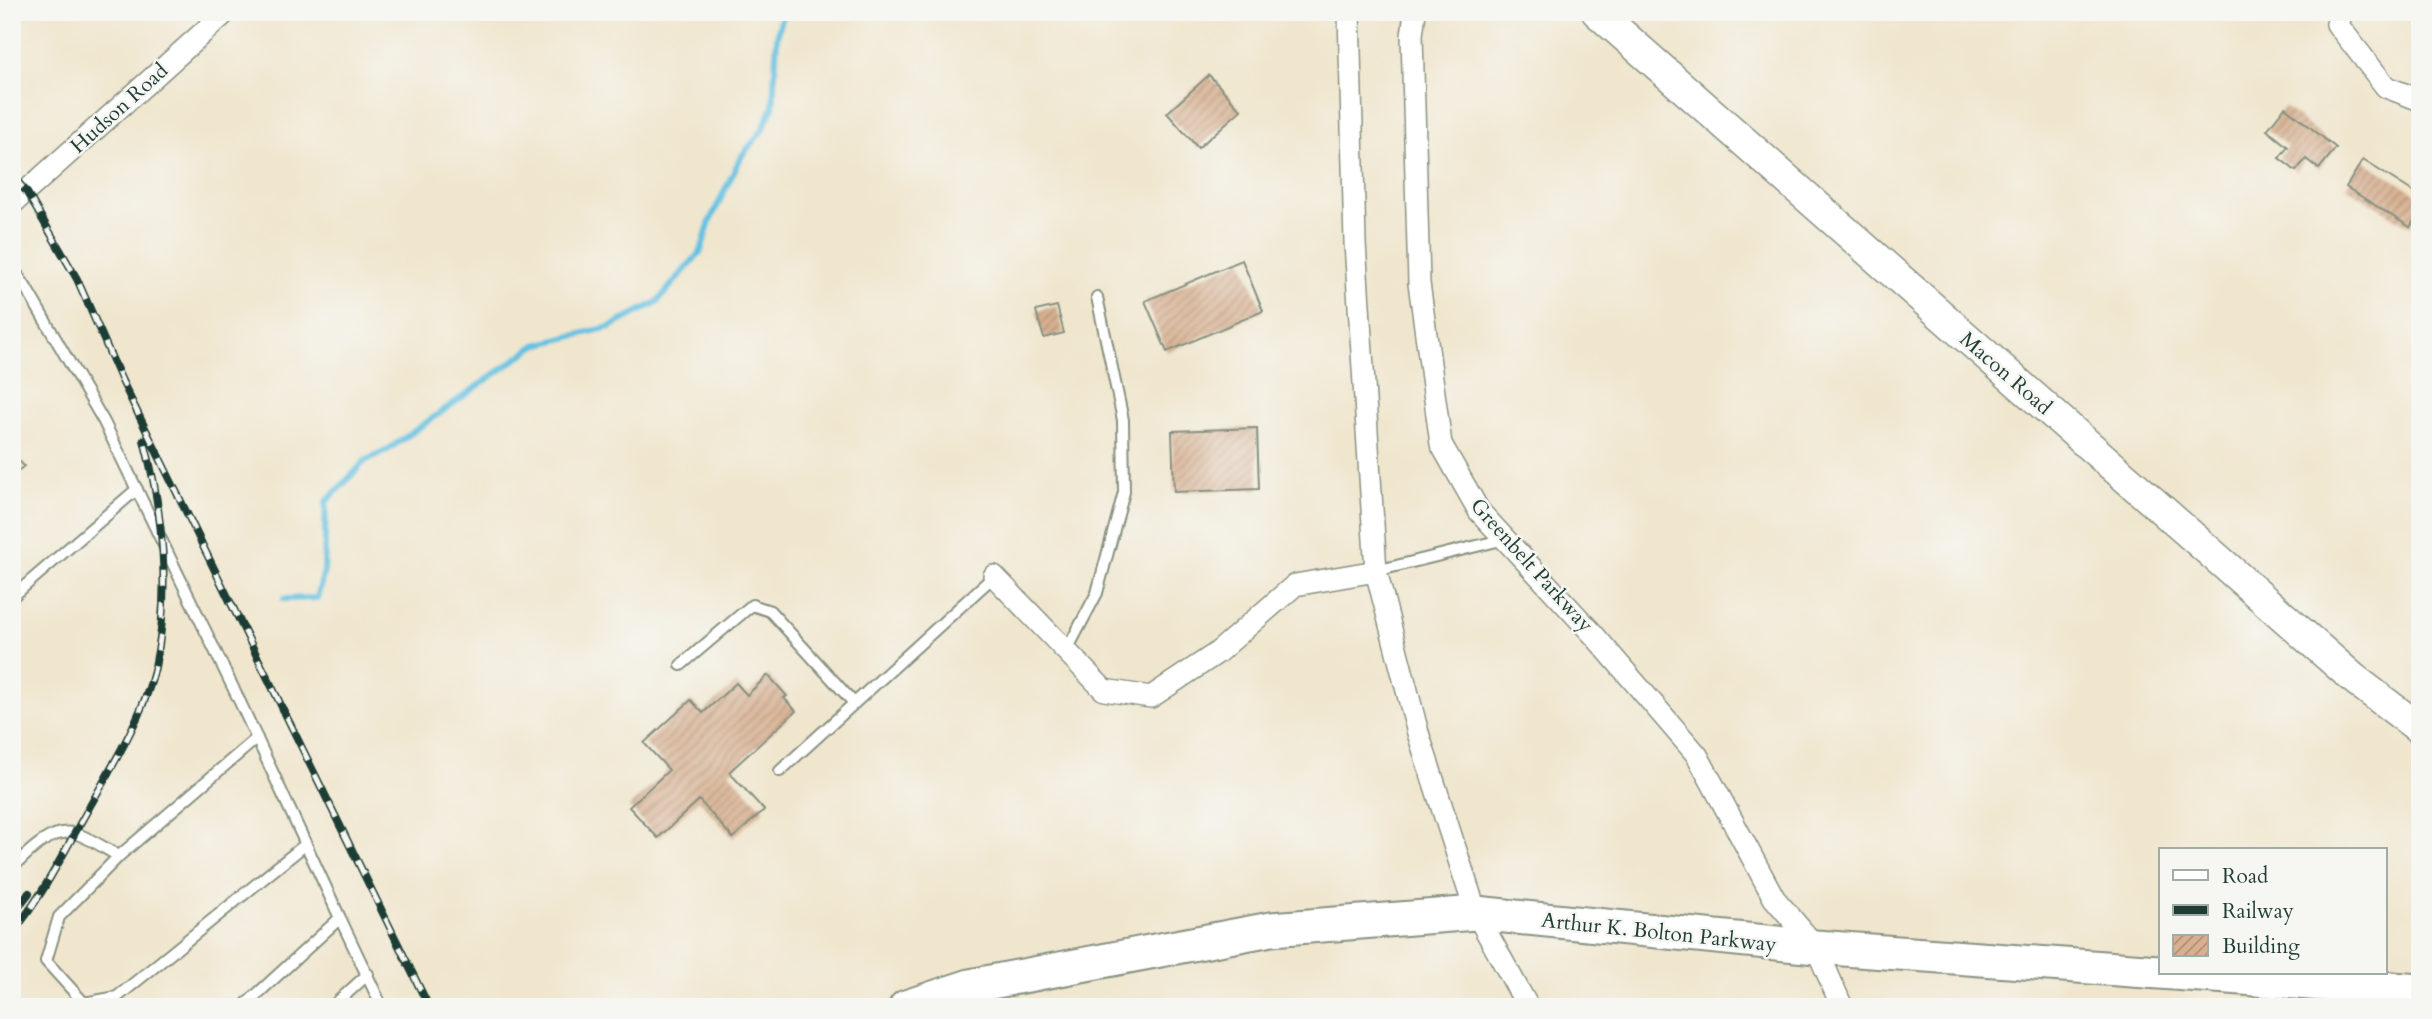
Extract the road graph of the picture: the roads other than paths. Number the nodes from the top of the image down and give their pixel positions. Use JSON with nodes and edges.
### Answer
{"nodes":[{"id":1,"x":226,"y":12,"type":"edge"},
{"id":2,"x":1349,"y":12,"type":"edge"},
{"id":3,"x":1415,"y":12,"type":"edge"},
{"id":4,"x":1597,"y":12,"type":"edge"},
{"id":5,"x":2340,"y":18,"type":"edge"},
{"id":6,"x":2420,"y":100,"type":"edge"},
{"id":7,"x":12,"y":204,"type":"edge"},
{"id":8,"x":12,"y":268,"type":"edge"},
{"id":9,"x":1097,"y":297,"type":"dead end"},
{"id":10,"x":137,"y":489,"type":"junction"},
{"id":11,"x":1505,"y":539,"type":"junction"},
{"id":12,"x":1376,"y":571,"type":"junction"},
{"id":13,"x":994,"y":576,"type":"joint"},
{"id":14,"x":12,"y":597,"type":"edge"},
{"id":15,"x":1067,"y":650,"type":"junction"},
{"id":16,"x":681,"y":665,"type":"dead end"},
{"id":17,"x":853,"y":702,"type":"junction"},
{"id":18,"x":2420,"y":729,"type":"edge"},
{"id":19,"x":257,"y":738,"type":"junction"},
{"id":20,"x":780,"y":771,"type":"dead end"},
{"id":21,"x":306,"y":844,"type":"junction"},
{"id":22,"x":119,"y":856,"type":"junction"},
{"id":23,"x":12,"y":868,"type":"edge"},
{"id":24,"x":1476,"y":913,"type":"junction"},
{"id":25,"x":340,"y":918,"type":"junction"},
{"id":26,"x":1816,"y":947,"type":"junction"},
{"id":27,"x":2159,"y":972,"type":"edge"},
{"id":28,"x":368,"y":974,"type":"junction"},
{"id":29,"x":2187,"y":974,"type":"edge"},
{"id":30,"x":2420,"y":991,"type":"edge"},
{"id":31,"x":243,"y":1007,"type":"edge"},
{"id":32,"x":332,"y":1007,"type":"edge"},
{"id":33,"x":382,"y":1007,"type":"edge"},
{"id":34,"x":906,"y":1007,"type":"edge"},
{"id":35,"x":1528,"y":1007,"type":"edge"},
{"id":36,"x":1842,"y":1007,"type":"edge"}],
"edges":[{"from":1,"to":7,"type":"street","name":"Hudson Road"},
{"from":2,"to":12,"type":"street"},
{"from":3,"to":11,"type":"street","name":"Greenbelt Parkway"},
{"from":4,"to":18,"type":"main road","name":"Macon Road"},
{"from":5,"to":6,"type":"street"},
{"from":8,"to":10,"type":"lane"},
{"from":9,"to":15,"type":"lane"},
{"from":10,"to":14,"type":"lane"},
{"from":10,"to":19,"type":"lane"},
{"from":11,"to":12,"type":"lane"},
{"from":11,"to":26,"type":"street","name":"Greenbelt Parkway"},
{"from":12,"to":15,"type":"street"},
{"from":12,"to":24,"type":"street"},
{"from":13,"to":15,"type":"street"},
{"from":13,"to":17,"type":"lane"},
{"from":16,"to":17,"type":"lane"},
{"from":17,"to":20,"type":"lane"},
{"from":19,"to":21,"type":"lane"},
{"from":19,"to":22,"type":"lane"},
{"from":21,"to":22,"type":"lane"},
{"from":21,"to":25,"type":"lane"},
{"from":22,"to":23,"type":"lane"},
{"from":24,"to":26,"type":"main road","name":"Arthur K. Bolton Parkway"},
{"from":24,"to":34,"type":"main road","name":"Arthur K. Bolton Parkway"},
{"from":24,"to":35,"type":"street"},
{"from":25,"to":28,"type":"lane"},
{"from":25,"to":31,"type":"lane"},
{"from":26,"to":27,"type":"main road","name":"Arthur K. Bolton Parkway"},
{"from":26,"to":36,"type":"street","name":"Greenbelt Parkway"},
{"from":28,"to":32,"type":"lane"},
{"from":28,"to":33,"type":"lane"},
{"from":29,"to":30,"type":"main road","name":"Arthur K. Bolton Parkway"}]}
